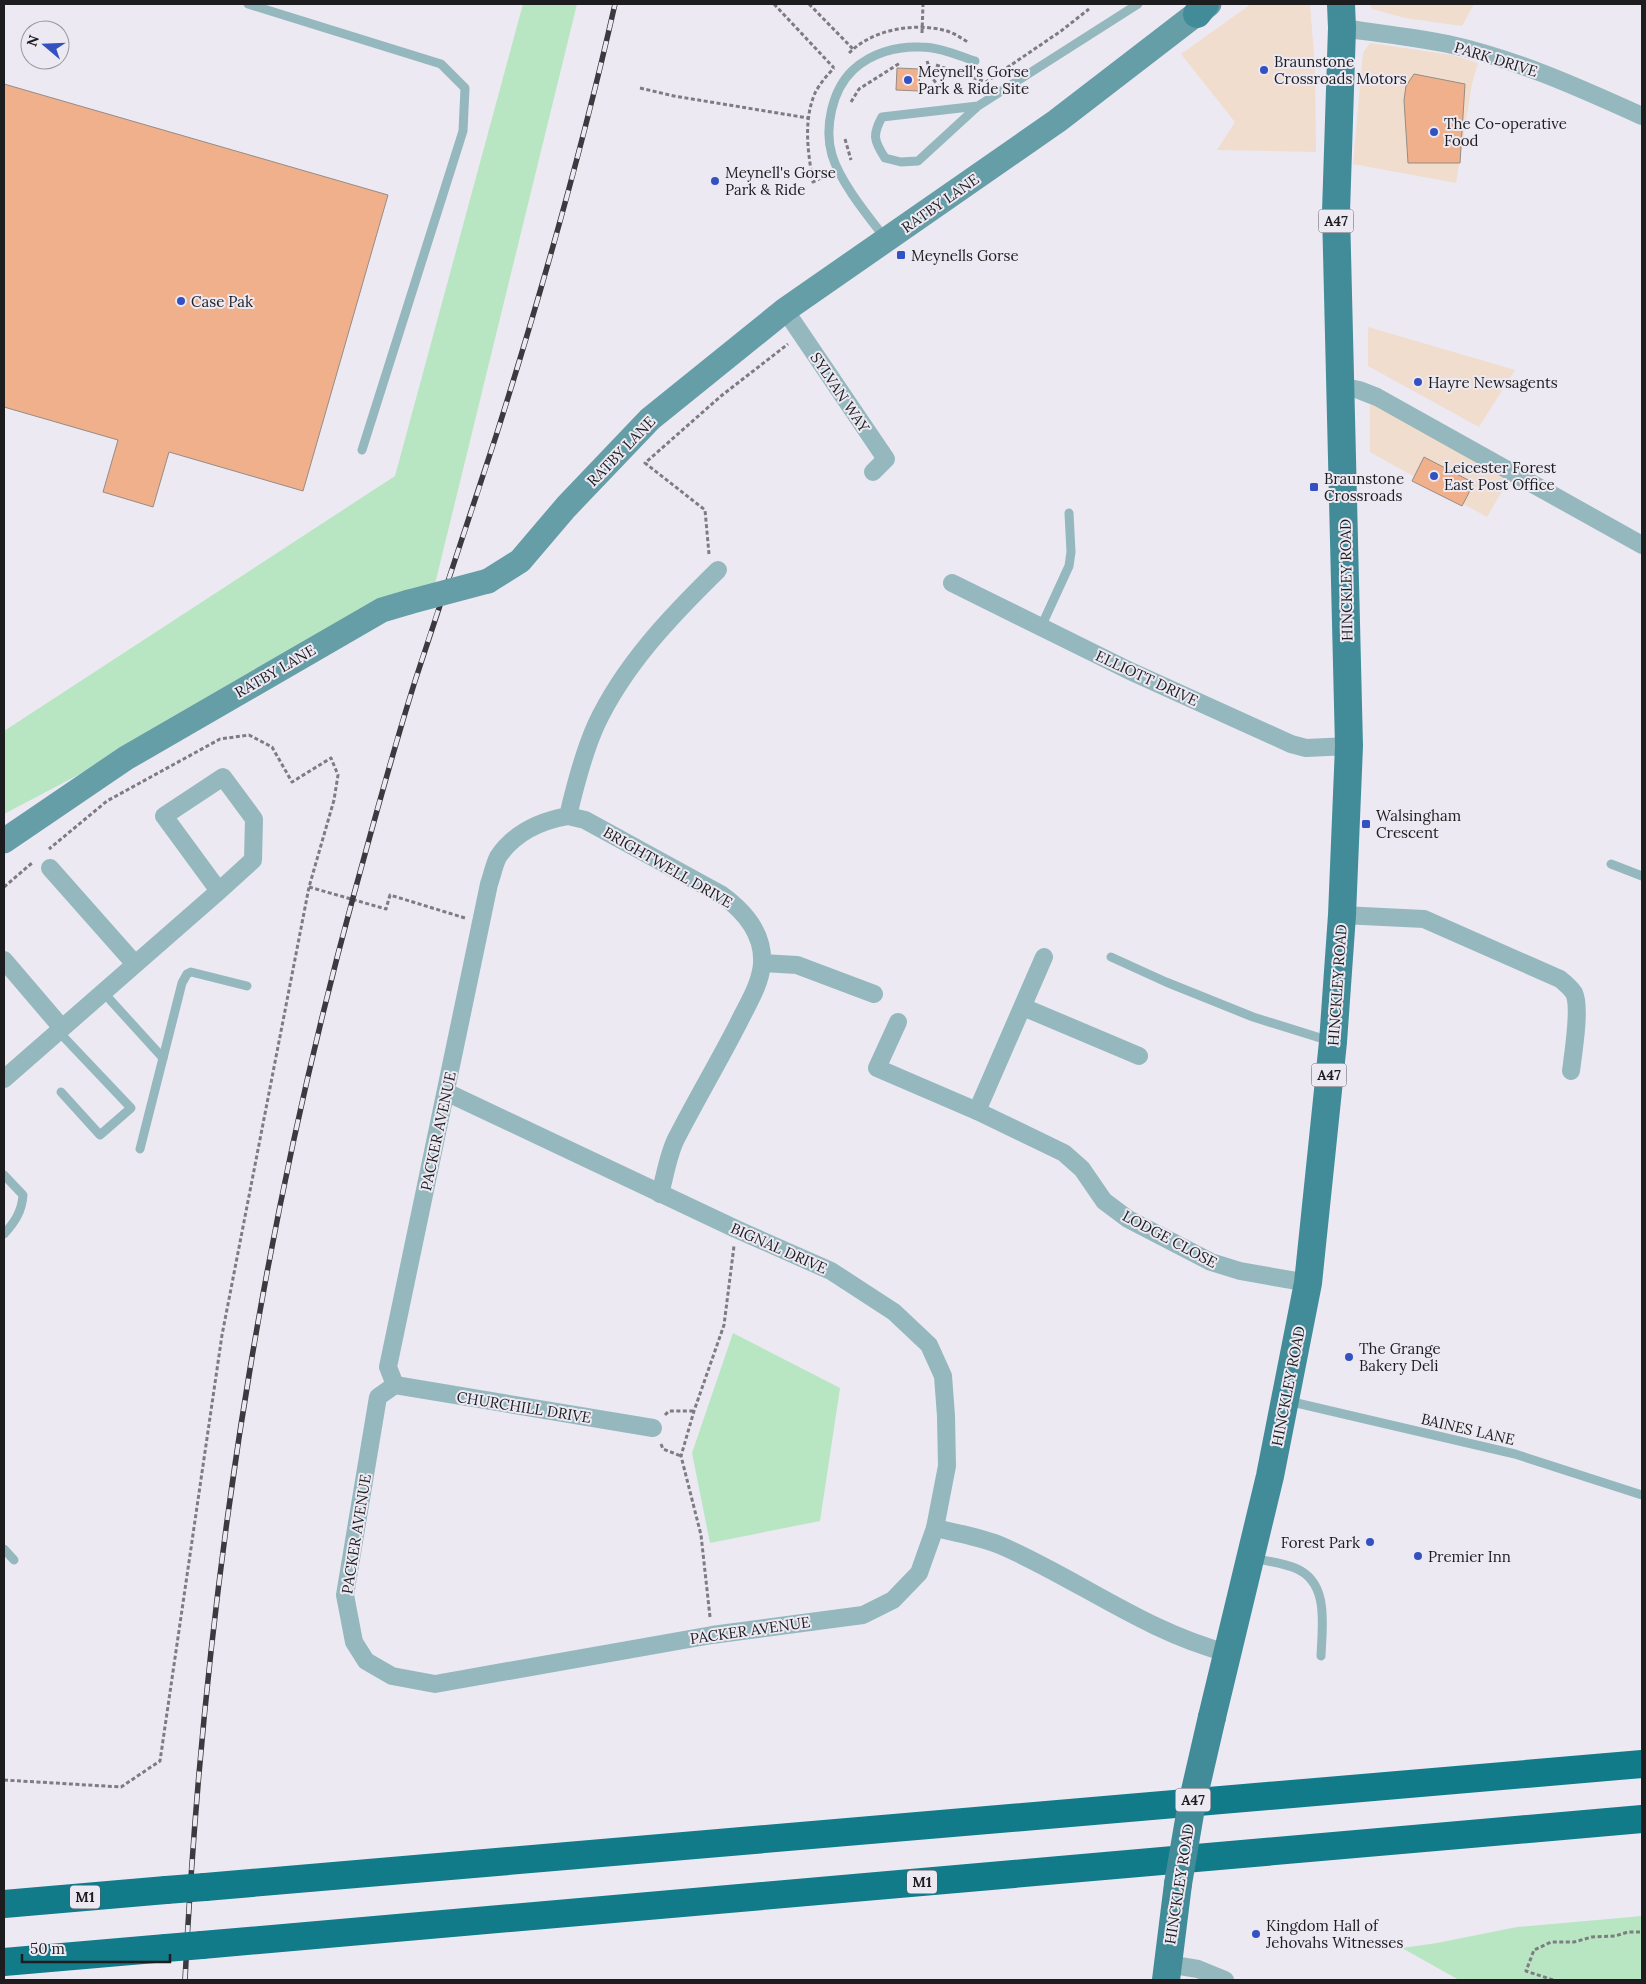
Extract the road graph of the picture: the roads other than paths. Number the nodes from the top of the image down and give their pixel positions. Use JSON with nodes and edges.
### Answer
{"nodes":[{"id":1,"x":248,"y":4,"type":"edge"},
{"id":2,"x":1138,"y":4,"type":"edge"},
{"id":3,"x":1204,"y":7,"type":"edge"},
{"id":4,"x":1341,"y":16,"type":"edge"},
{"id":5,"x":975,"y":61,"type":"dead end"},
{"id":6,"x":978,"y":106,"type":"junction"},
{"id":7,"x":1642,"y":116,"type":"edge"},
{"id":8,"x":886,"y":239,"type":"junction"},
{"id":9,"x":785,"y":310,"type":"junction"},
{"id":10,"x":1340,"y":386,"type":"junction"},
{"id":11,"x":362,"y":450,"type":"dead end"},
{"id":12,"x":873,"y":472,"type":"dead end"},
{"id":13,"x":1069,"y":514,"type":"dead end"},
{"id":14,"x":1642,"y":545,"type":"edge"},
{"id":15,"x":718,"y":570,"type":"road end"},
{"id":16,"x":952,"y":583,"type":"dead end"},
{"id":17,"x":1041,"y":627,"type":"junction"},
{"id":18,"x":1349,"y":746,"type":"junction"},
{"id":19,"x":40,"y":816,"type":"junction"},
{"id":20,"x":568,"y":816,"type":"junction"},
{"id":21,"x":4,"y":840,"type":"edge"},
{"id":22,"x":4,"y":848,"type":"edge"},
{"id":23,"x":1611,"y":864,"type":"dead end"},
{"id":24,"x":50,"y":868,"type":"dead end"},
{"id":25,"x":1642,"y":876,"type":"edge"},
{"id":26,"x":219,"y":891,"type":"junction"},
{"id":27,"x":1342,"y":915,"type":"junction"},
{"id":28,"x":1044,"y":957,"type":"dead end"},
{"id":29,"x":1111,"y":958,"type":"dead end"},
{"id":30,"x":4,"y":960,"type":"edge"},
{"id":31,"x":762,"y":962,"type":"junction"},
{"id":32,"x":135,"y":964,"type":"junction"},
{"id":33,"x":248,"y":986,"type":"dead end"},
{"id":34,"x":103,"y":992,"type":"junction"},
{"id":35,"x":874,"y":994,"type":"dead end"},
{"id":36,"x":1023,"y":1008,"type":"junction"},
{"id":37,"x":898,"y":1022,"type":"dead end"},
{"id":38,"x":60,"y":1030,"type":"junction"},
{"id":39,"x":1333,"y":1042,"type":"junction"},
{"id":40,"x":1139,"y":1056,"type":"dead end"},
{"id":41,"x":163,"y":1058,"type":"junction"},
{"id":42,"x":1571,"y":1071,"type":"dead end"},
{"id":43,"x":4,"y":1079,"type":"edge"},
{"id":44,"x":61,"y":1092,"type":"dead end"},
{"id":45,"x":446,"y":1092,"type":"junction"},
{"id":46,"x":977,"y":1111,"type":"junction"},
{"id":47,"x":140,"y":1149,"type":"dead end"},
{"id":48,"x":4,"y":1175,"type":"edge"},
{"id":49,"x":660,"y":1194,"type":"junction"},
{"id":50,"x":4,"y":1234,"type":"edge"},
{"id":51,"x":1308,"y":1282,"type":"junction"},
{"id":52,"x":395,"y":1385,"type":"junction"},
{"id":53,"x":1286,"y":1400,"type":"junction"},
{"id":54,"x":653,"y":1428,"type":"road end"},
{"id":55,"x":1642,"y":1495,"type":"edge"},
{"id":56,"x":935,"y":1528,"type":"junction"},
{"id":57,"x":4,"y":1549,"type":"edge"},
{"id":58,"x":1250,"y":1558,"type":"junction"},
{"id":59,"x":14,"y":1560,"type":"dead end"},
{"id":60,"x":1228,"y":1653,"type":"junction"},
{"id":61,"x":1321,"y":1656,"type":"dead end"},
{"id":62,"x":1642,"y":1764,"type":"edge"},
{"id":63,"x":1642,"y":1819,"type":"edge"},
{"id":64,"x":4,"y":1904,"type":"edge"},
{"id":65,"x":1168,"y":1961,"type":"edge"},
{"id":66,"x":4,"y":1962,"type":"edge"},
{"id":67,"x":1225,"y":1980,"type":"edge"}],
"edges":[{"from":1,"to":11,"type":"lane"},
{"from":2,"to":6,"type":"lane"},
{"from":3,"to":8,"type":"main road","name":"RATBY LANE"},
{"from":4,"to":7,"type":"street","name":"PARK DRIVE"},
{"from":4,"to":10,"type":"main road","name":"HINCKLEY ROAD","number":"A47"},
{"from":5,"to":8,"type":"lane"},
{"from":6,"to":6,"type":"lane"},
{"from":8,"to":9,"type":"main road","name":"RATBY LANE"},
{"from":9,"to":12,"type":"street","name":"SYLVAN WAY"},
{"from":9,"to":19,"type":"main road","name":"RATBY LANE","bridge":true},
{"from":10,"to":14,"type":"street"},
{"from":10,"to":18,"type":"main road","name":"HINCKLEY ROAD","number":"A47"},
{"from":13,"to":17,"type":"lane"},
{"from":15,"to":20,"type":"street"},
{"from":16,"to":17,"type":"street","name":"ELLIOTT DRIVE"},
{"from":17,"to":18,"type":"street","name":"ELLIOTT DRIVE"},
{"from":18,"to":27,"type":"main road","name":"HINCKLEY ROAD","number":"A47"},
{"from":19,"to":21,"type":"main road","name":"RATBY LANE"},
{"from":19,"to":22,"type":"lane"},
{"from":20,"to":31,"type":"street","name":"BRIGHTWELL DRIVE"},
{"from":20,"to":45,"type":"street","name":"PACKER AVENUE"},
{"from":23,"to":25,"type":"lane"},
{"from":24,"to":32,"type":"street"},
{"from":26,"to":26,"type":"street"},
{"from":26,"to":32,"type":"street"},
{"from":27,"to":39,"type":"main road","name":"HINCKLEY ROAD","number":"A47"},
{"from":27,"to":42,"type":"street"},
{"from":28,"to":36,"type":"street"},
{"from":29,"to":39,"type":"lane"},
{"from":30,"to":38,"type":"street"},
{"from":31,"to":35,"type":"street"},
{"from":31,"to":49,"type":"street","name":"BRIGHTWELL DRIVE"},
{"from":32,"to":34,"type":"street"},
{"from":33,"to":41,"type":"lane"},
{"from":34,"to":38,"type":"street"},
{"from":34,"to":41,"type":"lane"},
{"from":36,"to":40,"type":"street"},
{"from":36,"to":46,"type":"street"},
{"from":37,"to":46,"type":"street","name":"LODGE CLOSE"},
{"from":38,"to":43,"type":"street"},
{"from":38,"to":44,"type":"lane"},
{"from":39,"to":51,"type":"main road","name":"HINCKLEY ROAD","number":"A47"},
{"from":41,"to":47,"type":"lane"},
{"from":45,"to":49,"type":"street","name":"BIGNAL DRIVE"},
{"from":45,"to":52,"type":"street","name":"PACKER AVENUE"},
{"from":46,"to":51,"type":"street","name":"LODGE CLOSE"},
{"from":48,"to":50,"type":"lane"},
{"from":49,"to":56,"type":"street","name":"BIGNAL DRIVE"},
{"from":51,"to":53,"type":"main road","name":"HINCKLEY ROAD","number":"A47"},
{"from":52,"to":54,"type":"street","name":"CHURCHILL DRIVE"},
{"from":52,"to":56,"type":"street","name":"PACKER AVENUE"},
{"from":53,"to":55,"type":"lane","name":"BAINES LANE"},
{"from":53,"to":58,"type":"main road","name":"HINCKLEY ROAD","number":"A47"},
{"from":56,"to":60,"type":"street"},
{"from":57,"to":59,"type":"lane"},
{"from":58,"to":60,"type":"main road","name":"HINCKLEY ROAD","number":"A47"},
{"from":58,"to":61,"type":"lane"},
{"from":60,"to":65,"type":"main road","name":"HINCKLEY ROAD","number":"A47","bridge":true},
{"from":62,"to":64,"type":"highway","number":"M1","bridge":true},
{"from":63,"to":66,"type":"highway","number":"M1","bridge":true},
{"from":65,"to":67,"type":"street"}]}
